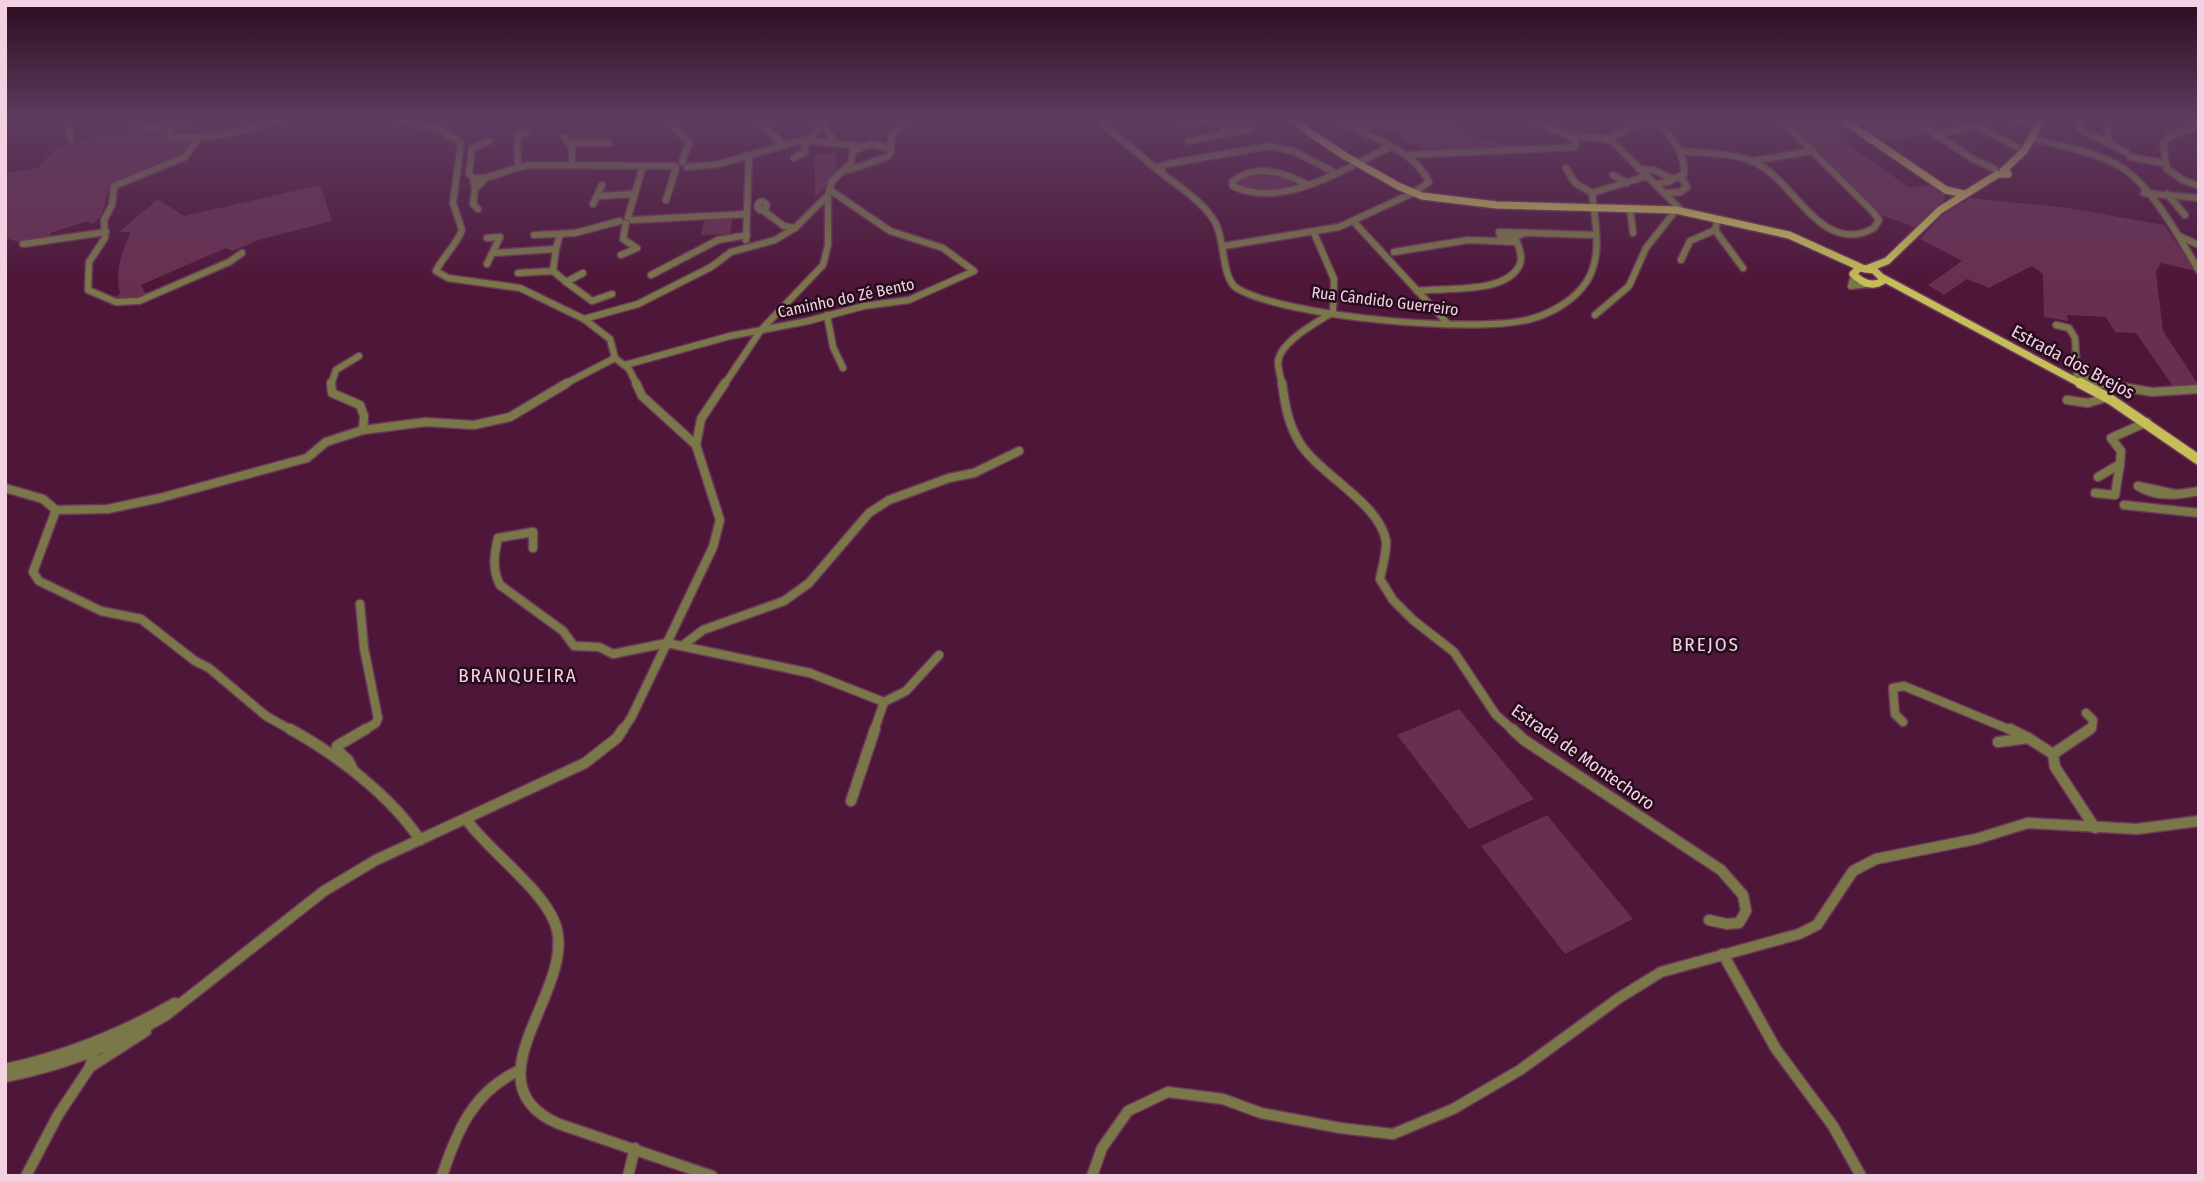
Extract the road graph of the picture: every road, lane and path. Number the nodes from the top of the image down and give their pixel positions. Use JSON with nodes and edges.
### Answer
{"nodes":[{"id":1,"x":146,"y":173,"type":"edge"},
{"id":2,"x":457,"y":173,"type":"edge"},
{"id":3,"x":469,"y":173,"type":"edge"},
{"id":4,"x":500,"y":173,"type":"edge"},
{"id":5,"x":640,"y":173,"type":"edge"},
{"id":6,"x":673,"y":173,"type":"edge"},
{"id":7,"x":748,"y":173,"type":"edge"},
{"id":8,"x":839,"y":173,"type":"edge"},
{"id":9,"x":847,"y":173,"type":"edge"},
{"id":10,"x":1252,"y":173,"type":"edge"},
{"id":11,"x":1284,"y":173,"type":"edge"},
{"id":12,"x":1331,"y":173,"type":"edge"},
{"id":13,"x":1375,"y":173,"type":"edge"},
{"id":14,"x":1425,"y":173,"type":"edge"},
{"id":15,"x":1569,"y":173,"type":"edge"},
{"id":16,"x":1644,"y":173,"type":"edge"},
{"id":17,"x":1663,"y":173,"type":"edge"},
{"id":18,"x":1684,"y":173,"type":"edge"},
{"id":19,"x":1772,"y":173,"type":"edge"},
{"id":20,"x":1834,"y":173,"type":"edge"},
{"id":21,"x":1917,"y":173,"type":"edge"},
{"id":22,"x":1920,"y":173,"type":"edge"},
{"id":23,"x":1996,"y":173,"type":"edge"},
{"id":24,"x":2128,"y":173,"type":"edge"},
{"id":25,"x":2172,"y":173,"type":"edge"},
{"id":26,"x":1163,"y":174,"type":"edge"},
{"id":27,"x":1613,"y":175,"type":"dead end"},
{"id":28,"x":1647,"y":176,"type":"junction"},
{"id":29,"x":474,"y":178,"type":"junction"},
{"id":30,"x":1677,"y":178,"type":"junction"},
{"id":31,"x":485,"y":179,"type":"junction"},
{"id":32,"x":1626,"y":183,"type":"junction"},
{"id":33,"x":1306,"y":184,"type":"junction"},
{"id":34,"x":1655,"y":184,"type":"junction"},
{"id":35,"x":603,"y":185,"type":"dead end"},
{"id":36,"x":2199,"y":186,"type":"edge"},
{"id":37,"x":475,"y":189,"type":"junction"},
{"id":38,"x":829,"y":192,"type":"junction"},
{"id":39,"x":1413,"y":193,"type":"junction"},
{"id":40,"x":1665,"y":193,"type":"junction"},
{"id":41,"x":2144,"y":193,"type":"junction"},
{"id":42,"x":633,"y":194,"type":"junction"},
{"id":43,"x":1592,"y":194,"type":"junction"},
{"id":44,"x":1965,"y":194,"type":"junction"},
{"id":45,"x":2167,"y":194,"type":"junction"},
{"id":46,"x":599,"y":196,"type":"junction"},
{"id":47,"x":2190,"y":196,"type":"junction"},
{"id":48,"x":2199,"y":198,"type":"edge"},
{"id":49,"x":666,"y":200,"type":"dead end"},
{"id":50,"x":1952,"y":203,"type":"junction"},
{"id":51,"x":593,"y":205,"type":"dead end"},
{"id":52,"x":2199,"y":206,"type":"edge"},
{"id":53,"x":1595,"y":207,"type":"junction"},
{"id":54,"x":1630,"y":208,"type":"junction"},
{"id":55,"x":1676,"y":208,"type":"junction"},
{"id":56,"x":478,"y":209,"type":"dead end"},
{"id":57,"x":814,"y":212,"type":"junction"},
{"id":58,"x":827,"y":213,"type":"junction"},
{"id":59,"x":747,"y":214,"type":"junction"},
{"id":60,"x":770,"y":214,"type":"junction"},
{"id":61,"x":2185,"y":215,"type":"dead end"},
{"id":62,"x":1718,"y":219,"type":"junction"},
{"id":63,"x":627,"y":220,"type":"junction"},
{"id":64,"x":1354,"y":222,"type":"junction"},
{"id":65,"x":795,"y":228,"type":"junction"},
{"id":66,"x":1715,"y":230,"type":"junction"},
{"id":67,"x":106,"y":232,"type":"junction"},
{"id":68,"x":1314,"y":233,"type":"junction"},
{"id":69,"x":1525,"y":233,"type":"junction"},
{"id":70,"x":1633,"y":233,"type":"dead end"},
{"id":71,"x":534,"y":235,"type":"dead end"},
{"id":72,"x":747,"y":235,"type":"junction"},
{"id":73,"x":1596,"y":235,"type":"junction"},
{"id":74,"x":2177,"y":235,"type":"junction"},
{"id":75,"x":1702,"y":236,"type":"junction"},
{"id":76,"x":560,"y":237,"type":"junction"},
{"id":77,"x":487,"y":238,"type":"dead end"},
{"id":78,"x":1515,"y":241,"type":"junction"},
{"id":79,"x":1721,"y":241,"type":"junction"},
{"id":80,"x":2183,"y":243,"type":"junction"},
{"id":81,"x":23,"y":244,"type":"dead end"},
{"id":82,"x":2196,"y":245,"type":"edge"},
{"id":83,"x":746,"y":246,"type":"dead end"},
{"id":84,"x":1224,"y":246,"type":"junction"},
{"id":85,"x":556,"y":249,"type":"junction"},
{"id":86,"x":2188,"y":251,"type":"junction"},
{"id":87,"x":1394,"y":252,"type":"dead end"},
{"id":88,"x":242,"y":253,"type":"dead end"},
{"id":89,"x":494,"y":253,"type":"junction"},
{"id":90,"x":621,"y":255,"type":"dead end"},
{"id":91,"x":1836,"y":257,"type":"junction"},
{"id":92,"x":1681,"y":260,"type":"dead end"},
{"id":93,"x":1887,"y":261,"type":"junction"},
{"id":94,"x":1848,"y":262,"type":"junction"},
{"id":95,"x":487,"y":264,"type":"dead end"},
{"id":96,"x":1743,"y":268,"type":"dead end"},
{"id":97,"x":1864,"y":268,"type":"junction"},
{"id":98,"x":553,"y":271,"type":"junction"},
{"id":99,"x":2199,"y":271,"type":"edge"},
{"id":100,"x":518,"y":273,"type":"dead end"},
{"id":101,"x":583,"y":273,"type":"dead end"},
{"id":102,"x":651,"y":275,"type":"dead end"},
{"id":103,"x":1853,"y":275,"type":"junction"},
{"id":104,"x":1883,"y":277,"type":"junction"},
{"id":105,"x":566,"y":282,"type":"junction"},
{"id":106,"x":1871,"y":284,"type":"junction"},
{"id":107,"x":1417,"y":291,"type":"junction"},
{"id":108,"x":612,"y":293,"type":"dead end"},
{"id":109,"x":1926,"y":303,"type":"junction"},
{"id":110,"x":1333,"y":312,"type":"junction"},
{"id":111,"x":827,"y":315,"type":"junction"},
{"id":112,"x":1595,"y":315,"type":"dead end"},
{"id":113,"x":584,"y":319,"type":"junction"},
{"id":114,"x":1448,"y":324,"type":"junction"},
{"id":115,"x":2056,"y":326,"type":"dead end"},
{"id":116,"x":761,"y":330,"type":"junction"},
{"id":117,"x":359,"y":356,"type":"dead end"},
{"id":118,"x":615,"y":358,"type":"junction"},
{"id":119,"x":625,"y":365,"type":"junction"},
{"id":120,"x":843,"y":368,"type":"dead end"},
{"id":121,"x":2076,"y":377,"type":"junction"},
{"id":122,"x":2096,"y":387,"type":"junction"},
{"id":123,"x":2199,"y":389,"type":"edge"},
{"id":124,"x":2108,"y":397,"type":"junction"},
{"id":125,"x":2067,"y":400,"type":"dead end"},
{"id":126,"x":2147,"y":422,"type":"junction"},
{"id":127,"x":363,"y":430,"type":"junction"},
{"id":128,"x":696,"y":444,"type":"junction"},
{"id":129,"x":1019,"y":451,"type":"dead end"},
{"id":130,"x":2199,"y":460,"type":"edge"},
{"id":131,"x":2120,"y":464,"type":"junction"},
{"id":132,"x":2098,"y":477,"type":"dead end"},
{"id":133,"x":5,"y":488,"type":"edge"},
{"id":134,"x":2199,"y":491,"type":"edge"},
{"id":135,"x":2095,"y":493,"type":"dead end"},
{"id":136,"x":2175,"y":494,"type":"dead end"},
{"id":137,"x":2123,"y":505,"type":"dead end"},
{"id":138,"x":56,"y":510,"type":"junction"},
{"id":139,"x":2199,"y":513,"type":"edge"},
{"id":140,"x":533,"y":548,"type":"dead end"},
{"id":141,"x":360,"y":604,"type":"dead end"},
{"id":142,"x":667,"y":643,"type":"junction"},
{"id":143,"x":682,"y":646,"type":"junction"},
{"id":144,"x":939,"y":656,"type":"dead end"},
{"id":145,"x":884,"y":702,"type":"junction"},
{"id":146,"x":2086,"y":713,"type":"dead end"},
{"id":147,"x":1903,"y":722,"type":"dead end"},
{"id":148,"x":2028,"y":738,"type":"junction"},
{"id":149,"x":1998,"y":742,"type":"dead end"},
{"id":150,"x":2053,"y":754,"type":"junction"},
{"id":151,"x":354,"y":773,"type":"junction"},
{"id":152,"x":851,"y":801,"type":"dead end"},
{"id":153,"x":466,"y":819,"type":"junction"},
{"id":154,"x":2199,"y":821,"type":"edge"},
{"id":155,"x":2095,"y":828,"type":"junction"},
{"id":156,"x":420,"y":839,"type":"junction"},
{"id":157,"x":1709,"y":920,"type":"dead end"},
{"id":158,"x":1723,"y":954,"type":"junction"},
{"id":159,"x":201,"y":986,"type":"junction"},
{"id":160,"x":153,"y":1024,"type":"junction"},
{"id":161,"x":94,"y":1049,"type":"junction"},
{"id":162,"x":90,"y":1067,"type":"junction"},
{"id":163,"x":5,"y":1069,"type":"edge"},
{"id":164,"x":518,"y":1071,"type":"junction"},
{"id":165,"x":5,"y":1077,"type":"edge"},
{"id":166,"x":635,"y":1148,"type":"junction"},
{"id":167,"x":26,"y":1176,"type":"edge"},
{"id":168,"x":442,"y":1176,"type":"edge"},
{"id":169,"x":628,"y":1176,"type":"edge"},
{"id":170,"x":712,"y":1176,"type":"edge"},
{"id":171,"x":1092,"y":1176,"type":"edge"},
{"id":172,"x":1861,"y":1176,"type":"edge"}],
"edges":[{"from":1,"to":67,"type":"street"},
{"from":2,"to":113,"type":"street"},
{"from":3,"to":29,"type":"street"},
{"from":4,"to":31,"type":"street"},
{"from":5,"to":42,"type":"street"},
{"from":6,"to":49,"type":"street"},
{"from":7,"to":59,"type":"street"},
{"from":8,"to":38,"type":"street"},
{"from":9,"to":38,"type":"street"},
{"from":10,"to":33,"type":"street"},
{"from":11,"to":33,"type":"street"},
{"from":12,"to":33,"type":"street"},
{"from":13,"to":39,"type":"main road","name":"Estrada dos Brejos"},
{"from":14,"to":39,"type":"street"},
{"from":15,"to":43,"type":"street"},
{"from":16,"to":28,"type":"street"},
{"from":17,"to":30,"type":"street"},
{"from":18,"to":30,"type":"street"},
{"from":19,"to":20,"type":"street"},
{"from":21,"to":50,"type":"main road"},
{"from":22,"to":44,"type":"main road"},
{"from":23,"to":44,"type":"main road"},
{"from":24,"to":41,"type":"street"},
{"from":25,"to":36,"type":"street"},
{"from":26,"to":84,"type":"street","name":"Rua Cândido Guerreiro"},
{"from":27,"to":32,"type":"street"},
{"from":28,"to":32,"type":"street"},
{"from":28,"to":34,"type":"street"},
{"from":29,"to":31,"type":"street"},
{"from":29,"to":37,"type":"street"},
{"from":30,"to":34,"type":"street"},
{"from":30,"to":40,"type":"street"},
{"from":31,"to":37,"type":"street"},
{"from":32,"to":43,"type":"street"},
{"from":34,"to":40,"type":"street"},
{"from":35,"to":46,"type":"street"},
{"from":37,"to":56,"type":"street"},
{"from":38,"to":57,"type":"street"},
{"from":38,"to":58,"type":"street"},
{"from":38,"to":111,"type":"street","name":"Caminho do Zé Bento"},
{"from":39,"to":53,"type":"main road","name":"Estrada dos Brejos"},
{"from":39,"to":64,"type":"street"},
{"from":40,"to":55,"type":"street"},
{"from":41,"to":45,"type":"street"},
{"from":41,"to":74,"type":"street"},
{"from":42,"to":46,"type":"street"},
{"from":42,"to":63,"type":"street"},
{"from":43,"to":53,"type":"street","name":"Rua Cândido Guerreiro"},
{"from":44,"to":50,"type":"main road"},
{"from":45,"to":47,"type":"street"},
{"from":45,"to":61,"type":"street"},
{"from":46,"to":51,"type":"street"},
{"from":47,"to":48,"type":"street"},
{"from":47,"to":52,"type":"street"},
{"from":50,"to":93,"type":"main road"},
{"from":53,"to":54,"type":"main road","name":"Estrada dos Brejos"},
{"from":53,"to":73,"type":"street","name":"Rua Cândido Guerreiro"},
{"from":54,"to":55,"type":"main road","name":"Estrada dos Brejos"},
{"from":54,"to":70,"type":"street"},
{"from":55,"to":62,"type":"main road","name":"Estrada dos Brejos"},
{"from":55,"to":112,"type":"street"},
{"from":57,"to":58,"type":"street"},
{"from":57,"to":65,"type":"street"},
{"from":58,"to":116,"type":"street"},
{"from":59,"to":63,"type":"street"},
{"from":59,"to":72,"type":"street"},
{"from":60,"to":60,"type":"street"},
{"from":60,"to":65,"type":"street"},
{"from":62,"to":66,"type":"street"},
{"from":62,"to":91,"type":"main road","name":"Estrada dos Brejos"},
{"from":63,"to":76,"type":"street"},
{"from":63,"to":90,"type":"street"},
{"from":64,"to":68,"type":"street"},
{"from":64,"to":107,"type":"street"},
{"from":65,"to":113,"type":"street"},
{"from":66,"to":75,"type":"street"},
{"from":66,"to":79,"type":"street"},
{"from":67,"to":81,"type":"street"},
{"from":67,"to":88,"type":"street"},
{"from":68,"to":84,"type":"street"},
{"from":68,"to":110,"type":"street"},
{"from":69,"to":73,"type":"street"},
{"from":69,"to":78,"type":"street"},
{"from":69,"to":78,"type":"street"},
{"from":71,"to":76,"type":"street"},
{"from":72,"to":83,"type":"street"},
{"from":72,"to":102,"type":"street"},
{"from":73,"to":114,"type":"street","name":"Rua Cândido Guerreiro"},
{"from":74,"to":80,"type":"street"},
{"from":74,"to":82,"type":"street"},
{"from":75,"to":79,"type":"street"},
{"from":75,"to":92,"type":"street"},
{"from":76,"to":85,"type":"street"},
{"from":77,"to":89,"type":"street"},
{"from":78,"to":87,"type":"street"},
{"from":78,"to":107,"type":"street"},
{"from":79,"to":96,"type":"street"},
{"from":80,"to":82,"type":"street"},
{"from":80,"to":86,"type":"street"},
{"from":82,"to":86,"type":"street"},
{"from":84,"to":110,"type":"street","name":"Rua Cândido Guerreiro"},
{"from":85,"to":89,"type":"street"},
{"from":85,"to":98,"type":"street"},
{"from":86,"to":99,"type":"street"},
{"from":89,"to":95,"type":"street"},
{"from":91,"to":94,"type":"main road","name":"Estrada dos Brejos"},
{"from":91,"to":103,"type":"main road","name":"Estrada dos Brejos"},
{"from":93,"to":94,"type":"main road"},
{"from":93,"to":97,"type":"main road"},
{"from":93,"to":104,"type":"main road"},
{"from":94,"to":97,"type":"main road","name":"Estrada dos Brejos"},
{"from":97,"to":103,"type":"main road"},
{"from":97,"to":104,"type":"main road","name":"Estrada dos Brejos"},
{"from":98,"to":100,"type":"street"},
{"from":98,"to":105,"type":"street"},
{"from":101,"to":105,"type":"street"},
{"from":103,"to":106,"type":"main road","name":"Estrada dos Brejos"},
{"from":104,"to":106,"type":"main road"},
{"from":104,"to":109,"type":"main road","name":"Estrada dos Brejos"},
{"from":105,"to":108,"type":"street"},
{"from":106,"to":109,"type":"main road","name":"Estrada dos Brejos"},
{"from":107,"to":114,"type":"street"},
{"from":109,"to":121,"type":"main road","name":"Estrada dos Brejos"},
{"from":110,"to":114,"type":"street","name":"Rua Cândido Guerreiro"},
{"from":110,"to":157,"type":"street","name":"Estrada de Montechoro"},
{"from":111,"to":116,"type":"street","name":"Caminho do Zé Bento"},
{"from":111,"to":120,"type":"street"},
{"from":113,"to":118,"type":"street"},
{"from":115,"to":121,"type":"street"},
{"from":116,"to":119,"type":"street","name":"Caminho do Zé Bento"},
{"from":116,"to":128,"type":"street"},
{"from":117,"to":127,"type":"street"},
{"from":118,"to":119,"type":"street"},
{"from":118,"to":127,"type":"street"},
{"from":119,"to":128,"type":"street"},
{"from":121,"to":122,"type":"main road","name":"Estrada dos Brejos"},
{"from":122,"to":123,"type":"street"},
{"from":122,"to":124,"type":"main road","name":"Estrada dos Brejos"},
{"from":124,"to":125,"type":"street"},
{"from":124,"to":126,"type":"main road","name":"Estrada dos Brejos"},
{"from":126,"to":130,"type":"main road","name":"Estrada dos Brejos"},
{"from":126,"to":131,"type":"street"},
{"from":127,"to":138,"type":"street"},
{"from":128,"to":142,"type":"street"},
{"from":129,"to":143,"type":"street"},
{"from":131,"to":132,"type":"street"},
{"from":131,"to":135,"type":"street"},
{"from":133,"to":138,"type":"street"},
{"from":134,"to":136,"type":"street"},
{"from":137,"to":139,"type":"street"},
{"from":138,"to":151,"type":"street"},
{"from":140,"to":142,"type":"street"},
{"from":141,"to":151,"type":"street"},
{"from":142,"to":143,"type":"street"},
{"from":142,"to":153,"type":"street"},
{"from":143,"to":145,"type":"street"},
{"from":144,"to":145,"type":"street"},
{"from":145,"to":152,"type":"street"},
{"from":146,"to":150,"type":"street"},
{"from":147,"to":148,"type":"street"},
{"from":148,"to":149,"type":"street"},
{"from":148,"to":150,"type":"street"},
{"from":150,"to":155,"type":"street"},
{"from":151,"to":156,"type":"street"},
{"from":153,"to":156,"type":"street"},
{"from":153,"to":164,"type":"street"},
{"from":154,"to":155,"type":"street"},
{"from":155,"to":158,"type":"street"},
{"from":156,"to":159,"type":"street"},
{"from":158,"to":171,"type":"street"},
{"from":158,"to":172,"type":"street"},
{"from":159,"to":160,"type":"street"},
{"from":159,"to":161,"type":"street"},
{"from":160,"to":161,"type":"street"},
{"from":160,"to":162,"type":"street"},
{"from":161,"to":162,"type":"street"},
{"from":161,"to":163,"type":"street"},
{"from":161,"to":165,"type":"street"},
{"from":162,"to":167,"type":"street"},
{"from":164,"to":166,"type":"street"},
{"from":164,"to":168,"type":"street"},
{"from":166,"to":169,"type":"street"},
{"from":166,"to":170,"type":"street"}]}
